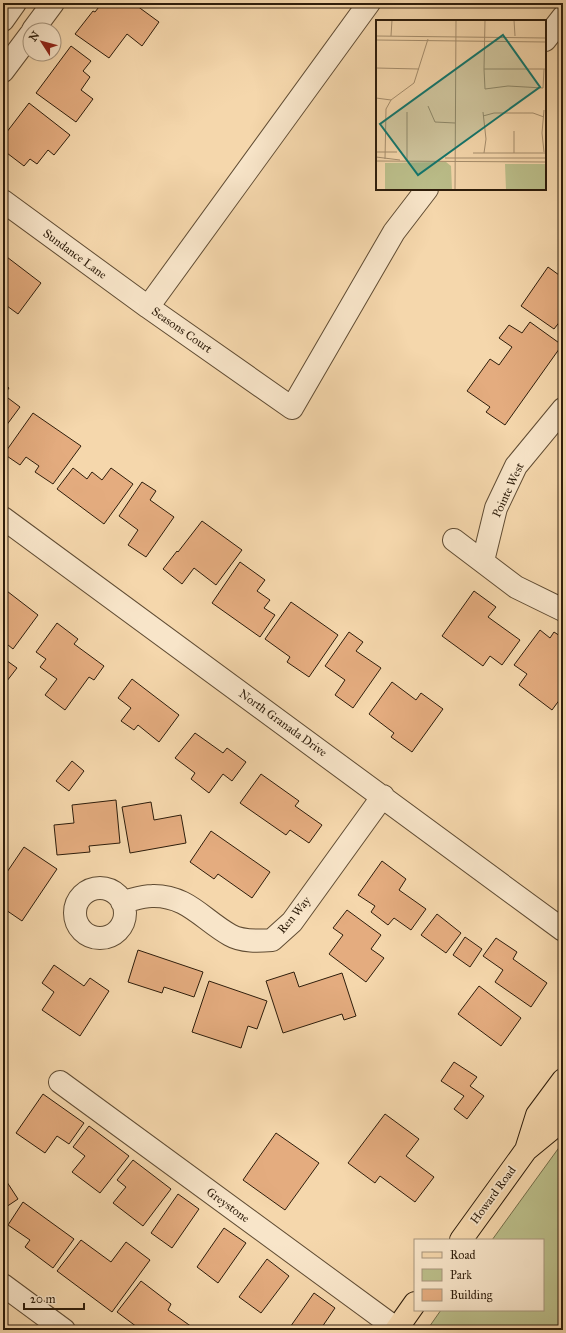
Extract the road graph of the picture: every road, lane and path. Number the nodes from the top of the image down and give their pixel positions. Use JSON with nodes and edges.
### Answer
{"nodes":[{"id":1,"x":15,"y":3,"type":"edge"},
{"id":2,"x":53,"y":3,"type":"edge"},
{"id":3,"x":369,"y":3,"type":"edge"},
{"id":4,"x":563,"y":17,"type":"edge"},
{"id":5,"x":3,"y":20,"type":"edge"},
{"id":6,"x":40,"y":22,"type":"edge"},
{"id":7,"x":546,"y":39,"type":"edge"},
{"id":8,"x":22,"y":46,"type":"edge"},
{"id":9,"x":3,"y":71,"type":"edge"},
{"id":10,"x":426,"y":190,"type":"edge"},
{"id":11,"x":3,"y":201,"type":"edge"},
{"id":12,"x":148,"y":307,"type":"junction"},
{"id":13,"x":563,"y":409,"type":"edge"},
{"id":14,"x":3,"y":518,"type":"edge"},
{"id":15,"x":454,"y":540,"type":"dead end"},
{"id":16,"x":483,"y":561,"type":"junction"},
{"id":17,"x":563,"y":610,"type":"edge"},
{"id":18,"x":383,"y":796,"type":"junction"},
{"id":19,"x":122,"y":902,"type":"dead end"},
{"id":20,"x":563,"y":930,"type":"edge"},
{"id":21,"x":563,"y":1080,"type":"edge"},
{"id":22,"x":60,"y":1082,"type":"dead end"},
{"id":23,"x":563,"y":1115,"type":"edge"},
{"id":24,"x":526,"y":1150,"type":"junction"},
{"id":25,"x":462,"y":1239,"type":"edge"},
{"id":26,"x":3,"y":1285,"type":"edge"},
{"id":27,"x":414,"y":1304,"type":"edge"},
{"id":28,"x":396,"y":1329,"type":"edge"},
{"id":29,"x":64,"y":1330,"type":"edge"}],
"edges":[{"from":1,"to":5,"type":"street"},
{"from":2,"to":6,"type":"street"},
{"from":3,"to":12,"type":"street","name":"Seasons Court"},
{"from":4,"to":7,"type":"street"},
{"from":8,"to":9,"type":"street"},
{"from":10,"to":12,"type":"street","name":"Seasons Court"},
{"from":11,"to":12,"type":"street","name":"Sundance Lane"},
{"from":13,"to":16,"type":"street","name":"Pointe West"},
{"from":14,"to":18,"type":"street","name":"North Granada Drive"},
{"from":15,"to":16,"type":"street"},
{"from":16,"to":17,"type":"street"},
{"from":18,"to":19,"type":"street","name":"Ren Way"},
{"from":18,"to":20,"type":"street","name":"North Granada Drive"},
{"from":21,"to":24,"type":"main road","name":"Howard Road"},
{"from":22,"to":28,"type":"street","name":"Greystone"},
{"from":23,"to":24,"type":"main road","name":"Howard Road"},
{"from":24,"to":25,"type":"main road","name":"Howard Road"},
{"from":26,"to":29,"type":"street"},
{"from":27,"to":28,"type":"main road"}]}
